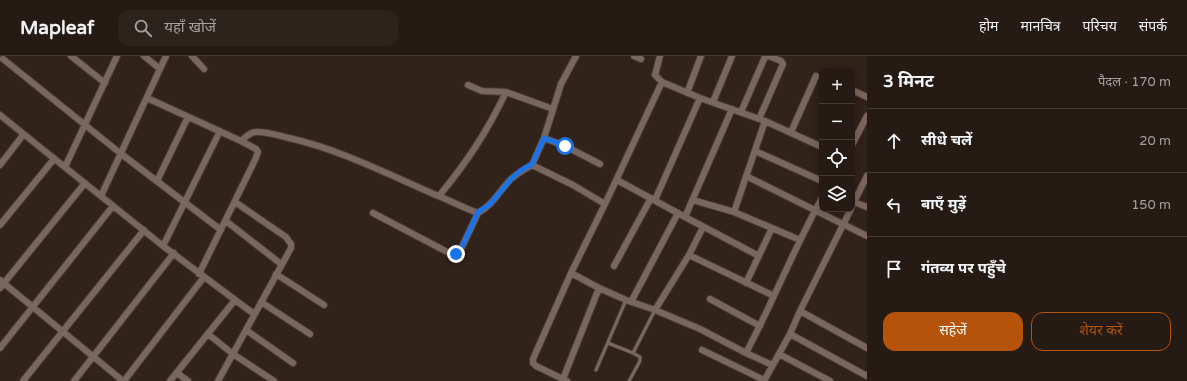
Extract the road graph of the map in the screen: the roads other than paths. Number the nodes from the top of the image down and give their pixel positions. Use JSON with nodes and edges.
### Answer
{"nodes":[{"id":1,"x":71,"y":56,"type":"edge"},
{"id":2,"x":117,"y":56,"type":"edge"},
{"id":3,"x":144,"y":56,"type":"edge"},
{"id":4,"x":166,"y":56,"type":"edge"},
{"id":5,"x":192,"y":56,"type":"edge"},
{"id":6,"x":576,"y":56,"type":"edge"},
{"id":7,"x":634,"y":56,"type":"edge"},
{"id":8,"x":660,"y":56,"type":"edge"},
{"id":9,"x":701,"y":56,"type":"edge"},
{"id":10,"x":732,"y":56,"type":"edge"},
{"id":11,"x":2,"y":59,"type":"edge"},
{"id":12,"x":641,"y":59,"type":"dead end"},
{"id":13,"x":160,"y":69,"type":"junction"},
{"id":14,"x":204,"y":69,"type":"dead end"},
{"id":15,"x":816,"y":76,"type":"dead end"},
{"id":16,"x":662,"y":82,"type":"junction"},
{"id":17,"x":105,"y":83,"type":"junction"},
{"id":18,"x":468,"y":85,"type":"dead end"},
{"id":19,"x":855,"y":91,"type":"edge"},
{"id":20,"x":506,"y":92,"type":"junction"},
{"id":21,"x":687,"y":93,"type":"junction"},
{"id":22,"x":867,"y":97,"type":"edge"},
{"id":23,"x":147,"y":98,"type":"junction"},
{"id":24,"x":700,"y":98,"type":"junction"},
{"id":25,"x":713,"y":102,"type":"junction"},
{"id":26,"x":553,"y":109,"type":"junction"},
{"id":27,"x":732,"y":109,"type":"junction"},
{"id":28,"x":741,"y":112,"type":"junction"},
{"id":29,"x":0,"y":115,"type":"edge"},
{"id":30,"x":867,"y":116,"type":"edge"},
{"id":31,"x":188,"y":117,"type":"junction"},
{"id":32,"x":762,"y":120,"type":"junction"},
{"id":33,"x":85,"y":125,"type":"junction"},
{"id":34,"x":220,"y":131,"type":"junction"},
{"id":35,"x":791,"y":132,"type":"junction"},
{"id":36,"x":23,"y":134,"type":"junction"},
{"id":37,"x":544,"y":138,"type":"junction"},
{"id":38,"x":855,"y":140,"type":"edge"},
{"id":39,"x":241,"y":141,"type":"junction"},
{"id":40,"x":819,"y":146,"type":"edge"},
{"id":41,"x":755,"y":151,"type":"junction"},
{"id":42,"x":120,"y":153,"type":"junction"},
{"id":43,"x":54,"y":159,"type":"junction"},
{"id":44,"x":532,"y":164,"type":"junction"},
{"id":45,"x":600,"y":164,"type":"dead end"},
{"id":46,"x":0,"y":165,"type":"edge"},
{"id":47,"x":65,"y":167,"type":"junction"},
{"id":48,"x":746,"y":176,"type":"junction"},
{"id":49,"x":866,"y":179,"type":"edge"},
{"id":50,"x":617,"y":180,"type":"junction"},
{"id":51,"x":819,"y":180,"type":"edge"},
{"id":52,"x":157,"y":181,"type":"junction"},
{"id":53,"x":84,"y":183,"type":"junction"},
{"id":54,"x":101,"y":196,"type":"junction"},
{"id":55,"x":439,"y":196,"type":"junction"},
{"id":56,"x":653,"y":199,"type":"junction"},
{"id":57,"x":692,"y":200,"type":"junction"},
{"id":58,"x":855,"y":200,"type":"edge"},
{"id":59,"x":235,"y":202,"type":"junction"},
{"id":60,"x":185,"y":203,"type":"junction"},
{"id":61,"x":819,"y":203,"type":"edge"},
{"id":62,"x":605,"y":204,"type":"junction"},
{"id":63,"x":113,"y":206,"type":"junction"},
{"id":64,"x":855,"y":206,"type":"edge"},
{"id":65,"x":867,"y":207,"type":"edge"},
{"id":66,"x":815,"y":210,"type":"junction"},
{"id":67,"x":478,"y":212,"type":"junction"},
{"id":68,"x":734,"y":212,"type":"junction"},
{"id":69,"x":849,"y":212,"type":"edge"},
{"id":70,"x":373,"y":213,"type":"dead end"},
{"id":71,"x":678,"y":213,"type":"junction"},
{"id":72,"x":685,"y":217,"type":"junction"},
{"id":73,"x":226,"y":221,"type":"junction"},
{"id":74,"x":0,"y":225,"type":"edge"},
{"id":75,"x":843,"y":225,"type":"junction"},
{"id":76,"x":703,"y":227,"type":"junction"},
{"id":77,"x":772,"y":228,"type":"junction"},
{"id":78,"x":144,"y":230,"type":"junction"},
{"id":79,"x":221,"y":230,"type":"junction"},
{"id":80,"x":867,"y":236,"type":"edge"},
{"id":81,"x":800,"y":240,"type":"junction"},
{"id":82,"x":163,"y":246,"type":"junction"},
{"id":83,"x":174,"y":253,"type":"junction"},
{"id":84,"x":689,"y":254,"type":"junction"},
{"id":85,"x":759,"y":256,"type":"junction"},
{"id":86,"x":281,"y":264,"type":"junction"},
{"id":87,"x":614,"y":266,"type":"dead end"},
{"id":88,"x":571,"y":272,"type":"junction"},
{"id":89,"x":276,"y":274,"type":"junction"},
{"id":90,"x":202,"y":275,"type":"junction"},
{"id":91,"x":746,"y":283,"type":"junction"},
{"id":92,"x":1,"y":284,"type":"edge"},
{"id":93,"x":599,"y":288,"type":"junction"},
{"id":94,"x":774,"y":296,"type":"junction"},
{"id":95,"x":710,"y":299,"type":"dead end"},
{"id":96,"x":235,"y":300,"type":"junction"},
{"id":97,"x":628,"y":301,"type":"junction"},
{"id":98,"x":261,"y":302,"type":"junction"},
{"id":99,"x":324,"y":305,"type":"dead end"},
{"id":100,"x":32,"y":307,"type":"junction"},
{"id":101,"x":655,"y":310,"type":"junction"},
{"id":102,"x":800,"y":311,"type":"junction"},
{"id":103,"x":254,"y":314,"type":"junction"},
{"id":104,"x":760,"y":326,"type":"junction"},
{"id":105,"x":246,"y":330,"type":"junction"},
{"id":106,"x":63,"y":332,"type":"junction"},
{"id":107,"x":208,"y":334,"type":"junction"},
{"id":108,"x":310,"y":334,"type":"dead end"},
{"id":109,"x":790,"y":334,"type":"junction"},
{"id":110,"x":608,"y":343,"type":"junction"},
{"id":111,"x":0,"y":348,"type":"edge"},
{"id":112,"x":867,"y":348,"type":"edge"},
{"id":113,"x":702,"y":350,"type":"dead end"},
{"id":114,"x":633,"y":353,"type":"junction"},
{"id":115,"x":746,"y":353,"type":"junction"},
{"id":116,"x":233,"y":354,"type":"junction"},
{"id":117,"x":779,"y":354,"type":"junction"},
{"id":118,"x":94,"y":357,"type":"junction"},
{"id":119,"x":293,"y":363,"type":"dead end"},
{"id":120,"x":772,"y":365,"type":"junction"},
{"id":121,"x":596,"y":370,"type":"dead end"},
{"id":122,"x":177,"y":373,"type":"junction"},
{"id":123,"x":264,"y":374,"type":"junction"},
{"id":124,"x":867,"y":376,"type":"edge"},
{"id":125,"x":565,"y":380,"type":"edge"},
{"id":126,"x":23,"y":381,"type":"edge"},
{"id":127,"x":74,"y":381,"type":"edge"},
{"id":128,"x":124,"y":381,"type":"edge"},
{"id":129,"x":170,"y":381,"type":"edge"},
{"id":130,"x":188,"y":381,"type":"edge"},
{"id":131,"x":218,"y":381,"type":"edge"},
{"id":132,"x":260,"y":381,"type":"edge"},
{"id":133,"x":274,"y":381,"type":"edge"},
{"id":134,"x":629,"y":381,"type":"edge"},
{"id":135,"x":764,"y":381,"type":"edge"},
{"id":136,"x":830,"y":381,"type":"edge"}],
"edges":[{"from":1,"to":17,"type":"street"},
{"from":2,"to":17,"type":"street"},
{"from":3,"to":13,"type":"street"},
{"from":4,"to":13,"type":"street"},
{"from":5,"to":14,"type":"street"},
{"from":6,"to":26,"type":"street"},
{"from":7,"to":12,"type":"street"},
{"from":8,"to":16,"type":"street"},
{"from":9,"to":21,"type":"street"},
{"from":10,"to":25,"type":"street"},
{"from":11,"to":33,"type":"street"},
{"from":13,"to":23,"type":"street"},
{"from":15,"to":35,"type":"street"},
{"from":16,"to":21,"type":"street"},
{"from":16,"to":50,"type":"street"},
{"from":17,"to":33,"type":"street"},
{"from":18,"to":20,"type":"street"},
{"from":19,"to":22,"type":"street"},
{"from":20,"to":26,"type":"street"},
{"from":20,"to":55,"type":"street"},
{"from":21,"to":24,"type":"street"},
{"from":23,"to":31,"type":"street"},
{"from":23,"to":42,"type":"street"},
{"from":24,"to":25,"type":"street"},
{"from":24,"to":56,"type":"street"},
{"from":25,"to":27,"type":"street"},
{"from":26,"to":37,"type":"street"},
{"from":27,"to":28,"type":"street"},
{"from":27,"to":57,"type":"street"},
{"from":28,"to":32,"type":"street"},
{"from":28,"to":32,"type":"street"},
{"from":29,"to":36,"type":"street"},
{"from":30,"to":38,"type":"street"},
{"from":31,"to":34,"type":"street"},
{"from":31,"to":52,"type":"street"},
{"from":32,"to":35,"type":"street"},
{"from":32,"to":41,"type":"street"},
{"from":33,"to":42,"type":"street"},
{"from":33,"to":47,"type":"street"},
{"from":34,"to":39,"type":"street"},
{"from":34,"to":60,"type":"street"},
{"from":35,"to":40,"type":"street"},
{"from":36,"to":43,"type":"street"},
{"from":36,"to":46,"type":"street"},
{"from":37,"to":44,"type":"street"},
{"from":37,"to":45,"type":"street"},
{"from":39,"to":55,"type":"street"},
{"from":39,"to":59,"type":"street"},
{"from":41,"to":48,"type":"street"},
{"from":41,"to":51,"type":"street"},
{"from":42,"to":52,"type":"street"},
{"from":42,"to":54,"type":"street"},
{"from":43,"to":47,"type":"street"},
{"from":43,"to":74,"type":"street"},
{"from":44,"to":62,"type":"street"},
{"from":44,"to":67,"type":"street"},
{"from":47,"to":53,"type":"street"},
{"from":48,"to":66,"type":"street"},
{"from":48,"to":68,"type":"street"},
{"from":49,"to":58,"type":"street"},
{"from":50,"to":56,"type":"street"},
{"from":50,"to":62,"type":"street"},
{"from":52,"to":60,"type":"street"},
{"from":53,"to":54,"type":"street"},
{"from":53,"to":92,"type":"street"},
{"from":54,"to":63,"type":"street"},
{"from":55,"to":67,"type":"street"},
{"from":56,"to":71,"type":"street"},
{"from":56,"to":87,"type":"street"},
{"from":57,"to":68,"type":"street"},
{"from":57,"to":72,"type":"street"},
{"from":59,"to":73,"type":"street"},
{"from":59,"to":86,"type":"street"},
{"from":60,"to":79,"type":"street"},
{"from":60,"to":82,"type":"street"},
{"from":61,"to":66,"type":"street"},
{"from":62,"to":88,"type":"street"},
{"from":63,"to":78,"type":"street"},
{"from":63,"to":100,"type":"street"},
{"from":64,"to":65,"type":"street"},
{"from":66,"to":75,"type":"street"},
{"from":66,"to":81,"type":"street"},
{"from":67,"to":70,"type":"street"},
{"from":68,"to":77,"type":"street"},
{"from":69,"to":75,"type":"street"},
{"from":71,"to":72,"type":"street"},
{"from":71,"to":97,"type":"street"},
{"from":72,"to":76,"type":"street"},
{"from":73,"to":79,"type":"street"},
{"from":73,"to":86,"type":"street"},
{"from":75,"to":80,"type":"street"},
{"from":75,"to":102,"type":"street"},
{"from":76,"to":84,"type":"street"},
{"from":76,"to":85,"type":"street"},
{"from":77,"to":81,"type":"street"},
{"from":77,"to":85,"type":"street"},
{"from":78,"to":82,"type":"street"},
{"from":78,"to":106,"type":"street"},
{"from":79,"to":90,"type":"street"},
{"from":81,"to":94,"type":"street"},
{"from":82,"to":83,"type":"street"},
{"from":83,"to":90,"type":"street"},
{"from":83,"to":118,"type":"street"},
{"from":84,"to":91,"type":"street"},
{"from":84,"to":101,"type":"street"},
{"from":85,"to":91,"type":"street"},
{"from":86,"to":89,"type":"street"},
{"from":88,"to":93,"type":"street"},
{"from":88,"to":125,"type":"street"},
{"from":89,"to":98,"type":"street"},
{"from":89,"to":99,"type":"street"},
{"from":90,"to":96,"type":"street"},
{"from":90,"to":128,"type":"street"},
{"from":91,"to":94,"type":"street"},
{"from":92,"to":100,"type":"street"},
{"from":93,"to":97,"type":"street"},
{"from":93,"to":125,"type":"street"},
{"from":94,"to":104,"type":"street"},
{"from":95,"to":104,"type":"street"},
{"from":96,"to":103,"type":"street"},
{"from":96,"to":107,"type":"street"},
{"from":97,"to":101,"type":"street"},
{"from":97,"to":110,"type":"lane"},
{"from":98,"to":103,"type":"street"},
{"from":98,"to":108,"type":"street"},
{"from":100,"to":106,"type":"street"},
{"from":100,"to":111,"type":"street"},
{"from":101,"to":114,"type":"lane"},
{"from":101,"to":115,"type":"street"},
{"from":102,"to":109,"type":"street"},
{"from":102,"to":112,"type":"street"},
{"from":103,"to":105,"type":"street"},
{"from":104,"to":115,"type":"street"},
{"from":105,"to":116,"type":"street"},
{"from":105,"to":119,"type":"street"},
{"from":106,"to":118,"type":"street"},
{"from":106,"to":126,"type":"street"},
{"from":107,"to":116,"type":"street"},
{"from":107,"to":122,"type":"street"},
{"from":109,"to":117,"type":"street"},
{"from":109,"to":124,"type":"street"},
{"from":110,"to":114,"type":"lane"},
{"from":110,"to":121,"type":"lane"},
{"from":113,"to":135,"type":"street"},
{"from":114,"to":134,"type":"lane"},
{"from":115,"to":120,"type":"street"},
{"from":116,"to":123,"type":"street"},
{"from":116,"to":131,"type":"street"},
{"from":117,"to":120,"type":"street"},
{"from":117,"to":136,"type":"street"},
{"from":118,"to":127,"type":"street"},
{"from":118,"to":128,"type":"street"},
{"from":120,"to":135,"type":"street"},
{"from":122,"to":129,"type":"street"},
{"from":122,"to":130,"type":"street"},
{"from":123,"to":132,"type":"street"},
{"from":123,"to":133,"type":"street"}]}
